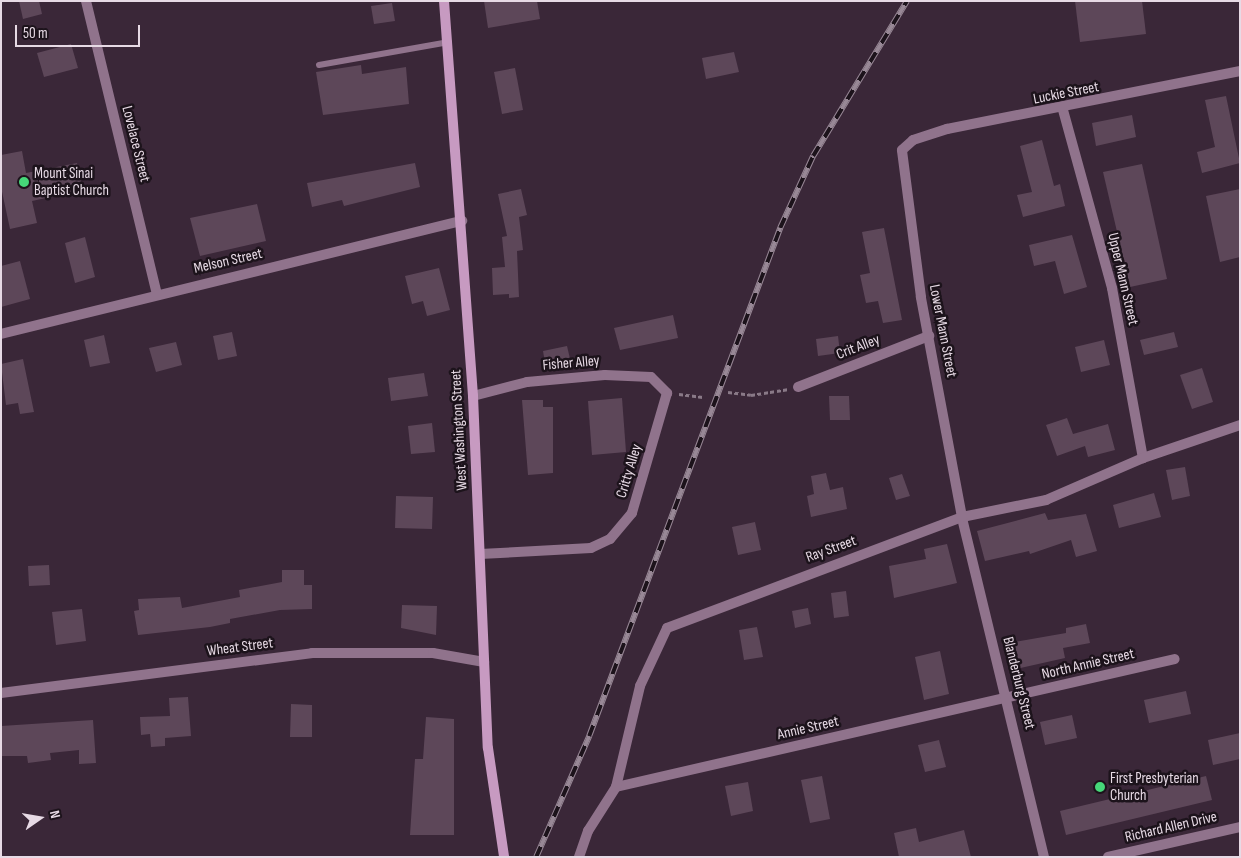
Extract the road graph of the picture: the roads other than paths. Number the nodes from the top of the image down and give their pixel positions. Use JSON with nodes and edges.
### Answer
{"nodes":[{"id":1,"x":86,"y":1,"type":"edge"},
{"id":2,"x":444,"y":1,"type":"edge"},
{"id":3,"x":449,"y":42,"type":"junction"},
{"id":4,"x":319,"y":65,"type":"dead end"},
{"id":5,"x":1240,"y":71,"type":"edge"},
{"id":6,"x":1063,"y":110,"type":"junction"},
{"id":7,"x":902,"y":150,"type":"joint"},
{"id":8,"x":462,"y":221,"type":"junction"},
{"id":9,"x":157,"y":294,"type":"junction"},
{"id":10,"x":1,"y":334,"type":"edge"},
{"id":11,"x":929,"y":336,"type":"junction"},
{"id":12,"x":798,"y":387,"type":"road end"},
{"id":13,"x":667,"y":393,"type":"joint"},
{"id":14,"x":473,"y":396,"type":"junction"},
{"id":15,"x":1240,"y":425,"type":"edge"},
{"id":16,"x":1143,"y":458,"type":"junction"},
{"id":17,"x":962,"y":517,"type":"junction"},
{"id":18,"x":480,"y":554,"type":"junction"},
{"id":19,"x":1176,"y":659,"type":"dead end"},
{"id":20,"x":484,"y":662,"type":"junction"},
{"id":21,"x":1,"y":693,"type":"edge"},
{"id":22,"x":1008,"y":698,"type":"junction"},
{"id":23,"x":616,"y":787,"type":"junction"},
{"id":24,"x":1240,"y":827,"type":"edge"},
{"id":25,"x":504,"y":857,"type":"edge"},
{"id":26,"x":579,"y":857,"type":"edge"},
{"id":27,"x":1044,"y":857,"type":"edge"},
{"id":28,"x":1108,"y":857,"type":"edge"}],
"edges":[{"from":1,"to":9,"type":"street","name":"Lovelace Street"},
{"from":2,"to":3,"type":"street","name":"West Washington Street"},
{"from":3,"to":4,"type":"lane"},
{"from":3,"to":8,"type":"street","name":"West Washington Street"},
{"from":5,"to":6,"type":"street","name":"Luckie Street"},
{"from":6,"to":7,"type":"street","name":"Luckie Street"},
{"from":6,"to":16,"type":"street","name":"Upper Mann Street"},
{"from":7,"to":11,"type":"street","name":"Lower Mann Street"},
{"from":8,"to":9,"type":"street","name":"Melson Street"},
{"from":8,"to":14,"type":"street","name":"West Washington Street"},
{"from":9,"to":10,"type":"street","name":"Melson Street"},
{"from":11,"to":12,"type":"street","name":"Crit Alley"},
{"from":11,"to":17,"type":"street","name":"Lower Mann Street"},
{"from":13,"to":14,"type":"street","name":"Fisher Alley"},
{"from":13,"to":18,"type":"street","name":"Critty Alley"},
{"from":14,"to":18,"type":"street","name":"West Washington Street"},
{"from":15,"to":16,"type":"street","name":"Ray Street"},
{"from":16,"to":17,"type":"street","name":"Ray Street"},
{"from":17,"to":22,"type":"street","name":"Blanderburg Street"},
{"from":17,"to":23,"type":"street","name":"Ray Street"},
{"from":18,"to":20,"type":"street","name":"West Washington Street"},
{"from":19,"to":22,"type":"street","name":"North Annie Street"},
{"from":20,"to":21,"type":"street","name":"Wheat Street"},
{"from":20,"to":25,"type":"street","name":"West Washington Street"},
{"from":22,"to":23,"type":"street","name":"Annie Street"},
{"from":22,"to":27,"type":"street","name":"Blanderburg Street"},
{"from":23,"to":26,"type":"street","name":"Ray Street"},
{"from":24,"to":28,"type":"street","name":"Richard Allen Drive"}]}
